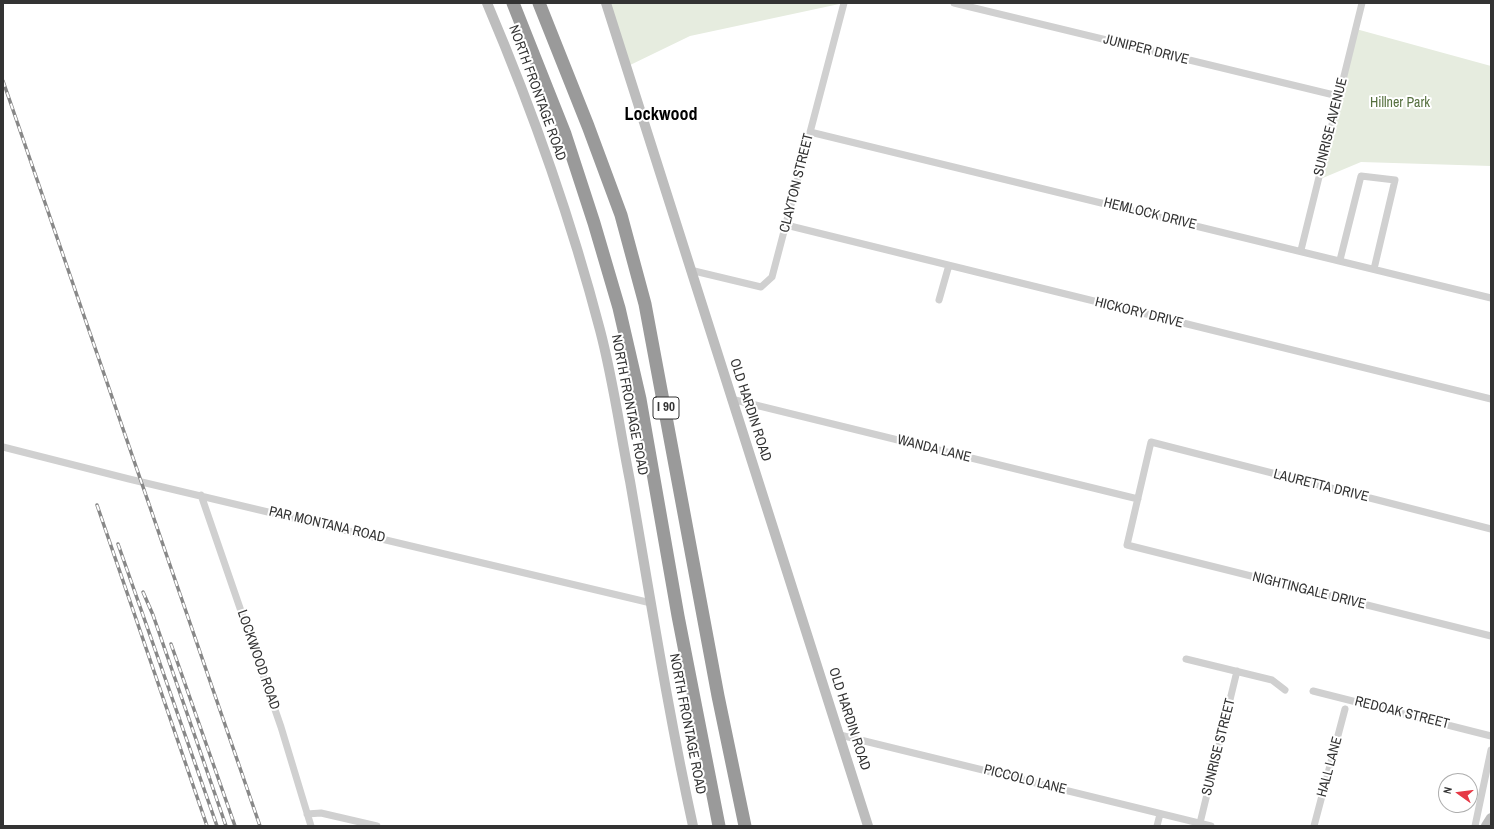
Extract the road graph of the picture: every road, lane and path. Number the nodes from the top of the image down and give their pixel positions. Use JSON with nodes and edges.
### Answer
{"nodes":[{"id":1,"x":487,"y":3,"type":"edge"},
{"id":2,"x":512,"y":3,"type":"edge"},
{"id":3,"x":539,"y":3,"type":"edge"},
{"id":4,"x":606,"y":3,"type":"edge"},
{"id":5,"x":844,"y":3,"type":"edge"},
{"id":6,"x":954,"y":3,"type":"edge"},
{"id":7,"x":1362,"y":3,"type":"edge"},
{"id":8,"x":1338,"y":96,"type":"junction"},
{"id":9,"x":810,"y":132,"type":"junction"},
{"id":10,"x":786,"y":225,"type":"junction"},
{"id":11,"x":1300,"y":250,"type":"junction"},
{"id":12,"x":1340,"y":260,"type":"junction"},
{"id":13,"x":949,"y":265,"type":"junction"},
{"id":14,"x":1374,"y":269,"type":"junction"},
{"id":15,"x":690,"y":270,"type":"junction"},
{"id":16,"x":1491,"y":298,"type":"edge"},
{"id":17,"x":939,"y":300,"type":"dead end"},
{"id":18,"x":731,"y":399,"type":"junction"},
{"id":19,"x":1491,"y":399,"type":"edge"},
{"id":20,"x":3,"y":447,"type":"edge"},
{"id":21,"x":201,"y":495,"type":"junction"},
{"id":22,"x":1138,"y":499,"type":"junction"},
{"id":23,"x":1491,"y":529,"type":"edge"},
{"id":24,"x":651,"y":603,"type":"junction"},
{"id":25,"x":1491,"y":636,"type":"edge"},
{"id":26,"x":1186,"y":659,"type":"dead end"},
{"id":27,"x":1237,"y":671,"type":"junction"},
{"id":28,"x":1285,"y":690,"type":"dead end"},
{"id":29,"x":1313,"y":691,"type":"dead end"},
{"id":30,"x":1346,"y":709,"type":"dead end"},
{"id":31,"x":840,"y":735,"type":"junction"},
{"id":32,"x":1491,"y":736,"type":"edge"},
{"id":33,"x":1491,"y":750,"type":"edge"},
{"id":34,"x":307,"y":814,"type":"junction"},
{"id":35,"x":1160,"y":814,"type":"junction"},
{"id":36,"x":1491,"y":818,"type":"edge"},
{"id":37,"x":1200,"y":824,"type":"junction"},
{"id":38,"x":311,"y":826,"type":"edge"},
{"id":39,"x":377,"y":826,"type":"edge"},
{"id":40,"x":693,"y":826,"type":"edge"},
{"id":41,"x":719,"y":826,"type":"edge"},
{"id":42,"x":745,"y":826,"type":"edge"},
{"id":43,"x":868,"y":826,"type":"edge"},
{"id":44,"x":1157,"y":826,"type":"edge"},
{"id":45,"x":1211,"y":826,"type":"edge"},
{"id":46,"x":1314,"y":826,"type":"edge"},
{"id":47,"x":1475,"y":826,"type":"edge"},
{"id":48,"x":1486,"y":826,"type":"edge"}],
"edges":[{"from":1,"to":24,"type":"main road","name":"NORTH FRONTAGE ROAD"},
{"from":2,"to":41,"type":"highway","number":"I 90"},
{"from":3,"to":42,"type":"highway","number":"I 90"},
{"from":4,"to":15,"type":"main road","name":"OLD HARDIN ROAD"},
{"from":5,"to":9,"type":"street","name":"CLAYTON STREET"},
{"from":6,"to":8,"type":"street","name":"JUNIPER DRIVE"},
{"from":7,"to":8,"type":"street","name":"SUNRISE AVENUE"},
{"from":8,"to":11,"type":"street","name":"SUNRISE AVENUE"},
{"from":9,"to":10,"type":"street","name":"CLAYTON STREET"},
{"from":9,"to":11,"type":"street","name":"HEMLOCK DRIVE"},
{"from":10,"to":13,"type":"street","name":"HICKORY DRIVE"},
{"from":10,"to":15,"type":"street","name":"CLAYTON STREET"},
{"from":11,"to":12,"type":"street","name":"HEMLOCK DRIVE"},
{"from":12,"to":14,"type":"street","name":"HEMLOCK DRIVE"},
{"from":12,"to":14,"type":"street"},
{"from":13,"to":17,"type":"street"},
{"from":13,"to":19,"type":"street","name":"HICKORY DRIVE"},
{"from":14,"to":16,"type":"street","name":"HEMLOCK DRIVE"},
{"from":15,"to":18,"type":"main road","name":"OLD HARDIN ROAD"},
{"from":18,"to":22,"type":"street","name":"WANDA LANE"},
{"from":18,"to":31,"type":"main road","name":"OLD HARDIN ROAD"},
{"from":20,"to":21,"type":"street","name":"PAR MONTANA ROAD"},
{"from":21,"to":24,"type":"street","name":"PAR MONTANA ROAD"},
{"from":21,"to":34,"type":"street","name":"LOCKWOOD ROAD"},
{"from":22,"to":23,"type":"street","name":"LAURETTA DRIVE"},
{"from":22,"to":25,"type":"street","name":"NIGHTINGALE DRIVE"},
{"from":24,"to":40,"type":"main road","name":"NORTH FRONTAGE ROAD"},
{"from":26,"to":27,"type":"street"},
{"from":27,"to":28,"type":"street"},
{"from":27,"to":37,"type":"street","name":"SUNRISE STREET"},
{"from":29,"to":32,"type":"street","name":"REDOAK STREET"},
{"from":30,"to":46,"type":"street","name":"HALL LANE"},
{"from":31,"to":35,"type":"street","name":"PICCOLO LANE"},
{"from":31,"to":43,"type":"main road","name":"OLD HARDIN ROAD"},
{"from":33,"to":47,"type":"street"},
{"from":34,"to":38,"type":"street","name":"LOCKWOOD ROAD"},
{"from":34,"to":39,"type":"street"},
{"from":35,"to":37,"type":"street","name":"PICCOLO LANE"},
{"from":35,"to":44,"type":"street"},
{"from":36,"to":48,"type":"main road"},
{"from":37,"to":45,"type":"street","name":"PICCOLO LANE"}]}
